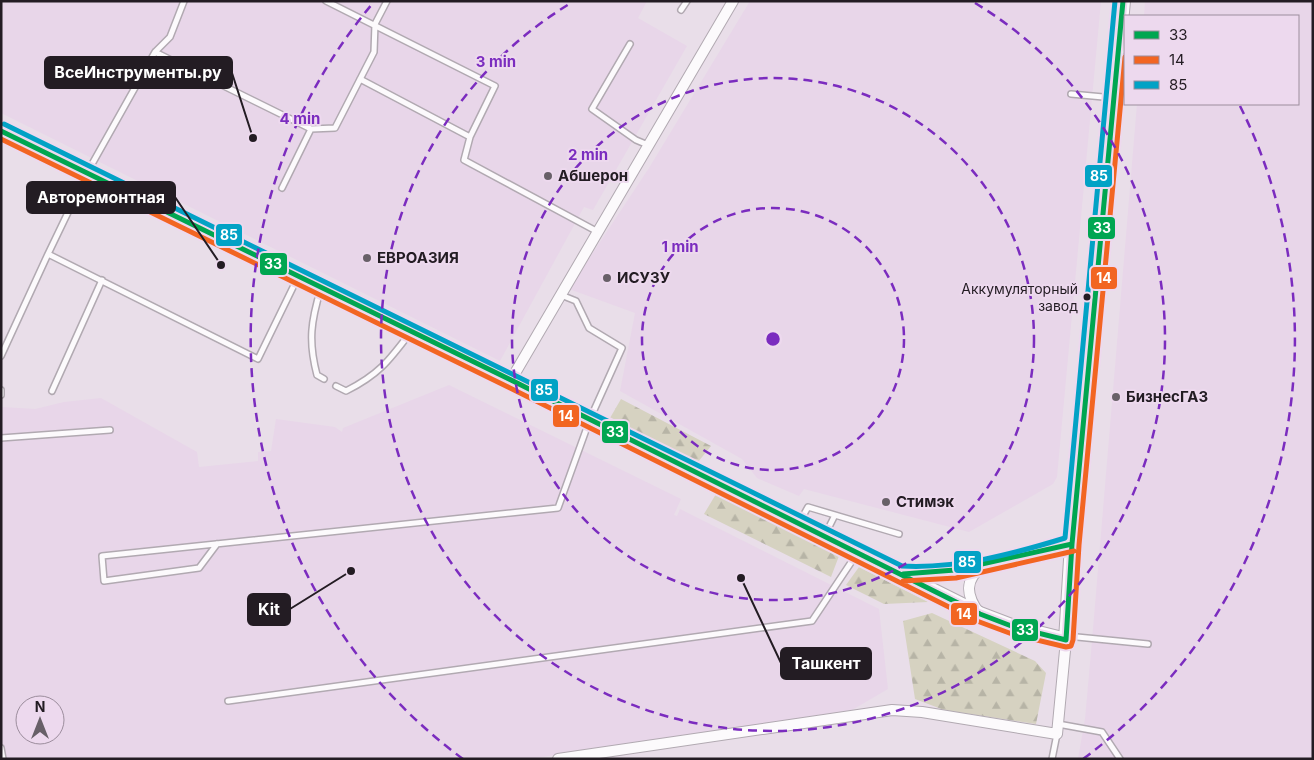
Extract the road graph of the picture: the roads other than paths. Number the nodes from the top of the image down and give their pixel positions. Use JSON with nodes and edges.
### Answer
{"nodes":[{"id":1,"x":184,"y":1,"type":"edge"},
{"id":2,"x":326,"y":1,"type":"edge"},
{"id":3,"x":387,"y":1,"type":"edge"},
{"id":4,"x":687,"y":1,"type":"edge"},
{"id":5,"x":733,"y":1,"type":"edge"},
{"id":6,"x":1123,"y":1,"type":"edge"},
{"id":7,"x":682,"y":10,"type":"dead end"},
{"id":8,"x":375,"y":24,"type":"junction"},
{"id":9,"x":630,"y":44,"type":"dead end"},
{"id":10,"x":155,"y":52,"type":"junction"},
{"id":11,"x":360,"y":79,"type":"junction"},
{"id":12,"x":1071,"y":94,"type":"dead end"},
{"id":13,"x":1114,"y":98,"type":"junction"},
{"id":14,"x":311,"y":130,"type":"junction"},
{"id":15,"x":1,"y":132,"type":"edge"},
{"id":16,"x":470,"y":137,"type":"junction"},
{"id":17,"x":649,"y":145,"type":"junction"},
{"id":18,"x":87,"y":173,"type":"junction"},
{"id":19,"x":282,"y":188,"type":"dead end"},
{"id":20,"x":598,"y":232,"type":"junction"},
{"id":21,"x":48,"y":254,"type":"junction"},
{"id":22,"x":298,"y":276,"type":"junction"},
{"id":23,"x":102,"y":280,"type":"junction"},
{"id":24,"x":321,"y":287,"type":"junction"},
{"id":25,"x":561,"y":295,"type":"junction"},
{"id":26,"x":411,"y":331,"type":"junction"},
{"id":27,"x":4,"y":345,"type":"edge"},
{"id":28,"x":1,"y":356,"type":"edge"},
{"id":29,"x":324,"y":379,"type":"dead end"},
{"id":30,"x":511,"y":380,"type":"junction"},
{"id":31,"x":336,"y":386,"type":"dead end"},
{"id":32,"x":1,"y":390,"type":"edge"},
{"id":33,"x":52,"y":392,"type":"dead end"},
{"id":34,"x":1,"y":395,"type":"edge"},
{"id":35,"x":590,"y":419,"type":"junction"},
{"id":36,"x":110,"y":430,"type":"dead end"},
{"id":37,"x":1,"y":438,"type":"edge"},
{"id":38,"x":835,"y":515,"type":"junction"},
{"id":39,"x":799,"y":523,"type":"junction"},
{"id":40,"x":899,"y":534,"type":"dead end"},
{"id":41,"x":825,"y":536,"type":"junction"},
{"id":42,"x":217,"y":544,"type":"junction"},
{"id":43,"x":1072,"y":544,"type":"junction"},
{"id":44,"x":858,"y":552,"type":"junction"},
{"id":45,"x":986,"y":564,"type":"junction"},
{"id":46,"x":900,"y":574,"type":"junction"},
{"id":47,"x":980,"y":614,"type":"junction"},
{"id":48,"x":1066,"y":638,"type":"junction"},
{"id":49,"x":1148,"y":644,"type":"dead end"},
{"id":50,"x":228,"y":701,"type":"dead end"},
{"id":51,"x":1058,"y":724,"type":"junction"},
{"id":52,"x":1056,"y":734,"type":"junction"},
{"id":53,"x":1,"y":748,"type":"edge"},
{"id":54,"x":3,"y":759,"type":"edge"},
{"id":55,"x":558,"y":759,"type":"edge"},
{"id":56,"x":1052,"y":759,"type":"edge"},
{"id":57,"x":1120,"y":759,"type":"edge"}],
"edges":[{"from":1,"to":10,"type":"lane"},
{"from":2,"to":8,"type":"lane"},
{"from":3,"to":8,"type":"lane"},
{"from":4,"to":7,"type":"lane"},
{"from":5,"to":17,"type":"street"},
{"from":6,"to":13,"type":"street"},
{"from":8,"to":11,"type":"lane"},
{"from":8,"to":16,"type":"lane"},
{"from":9,"to":17,"type":"lane"},
{"from":10,"to":14,"type":"lane"},
{"from":10,"to":18,"type":"lane"},
{"from":11,"to":14,"type":"lane"},
{"from":11,"to":16,"type":"lane"},
{"from":12,"to":13,"type":"lane"},
{"from":13,"to":43,"type":"street"},
{"from":14,"to":19,"type":"lane"},
{"from":15,"to":18,"type":"street"},
{"from":16,"to":20,"type":"lane"},
{"from":17,"to":20,"type":"street"},
{"from":18,"to":21,"type":"lane"},
{"from":18,"to":22,"type":"street"},
{"from":20,"to":25,"type":"street"},
{"from":21,"to":23,"type":"lane"},
{"from":21,"to":27,"type":"lane"},
{"from":22,"to":23,"type":"lane"},
{"from":22,"to":24,"type":"street"},
{"from":23,"to":33,"type":"lane"},
{"from":24,"to":26,"type":"street"},
{"from":24,"to":29,"type":"lane"},
{"from":25,"to":30,"type":"street"},
{"from":25,"to":35,"type":"lane"},
{"from":26,"to":30,"type":"street"},
{"from":26,"to":31,"type":"lane"},
{"from":27,"to":28,"type":"lane"},
{"from":30,"to":35,"type":"street"},
{"from":32,"to":34,"type":"lane"},
{"from":35,"to":39,"type":"street"},
{"from":35,"to":42,"type":"lane"},
{"from":36,"to":37,"type":"lane"},
{"from":38,"to":39,"type":"lane"},
{"from":38,"to":40,"type":"lane"},
{"from":38,"to":41,"type":"lane"},
{"from":39,"to":41,"type":"street"},
{"from":41,"to":44,"type":"street"},
{"from":42,"to":42,"type":"lane"},
{"from":43,"to":45,"type":"street"},
{"from":43,"to":48,"type":"street"},
{"from":44,"to":46,"type":"street"},
{"from":44,"to":50,"type":"lane"},
{"from":45,"to":46,"type":"street"},
{"from":45,"to":47,"type":"street"},
{"from":46,"to":47,"type":"street"},
{"from":47,"to":48,"type":"street"},
{"from":48,"to":49,"type":"lane"},
{"from":48,"to":51,"type":"street"},
{"from":51,"to":52,"type":"street"},
{"from":51,"to":57,"type":"lane"},
{"from":52,"to":55,"type":"street"},
{"from":52,"to":56,"type":"lane"},
{"from":53,"to":54,"type":"lane"}]}
